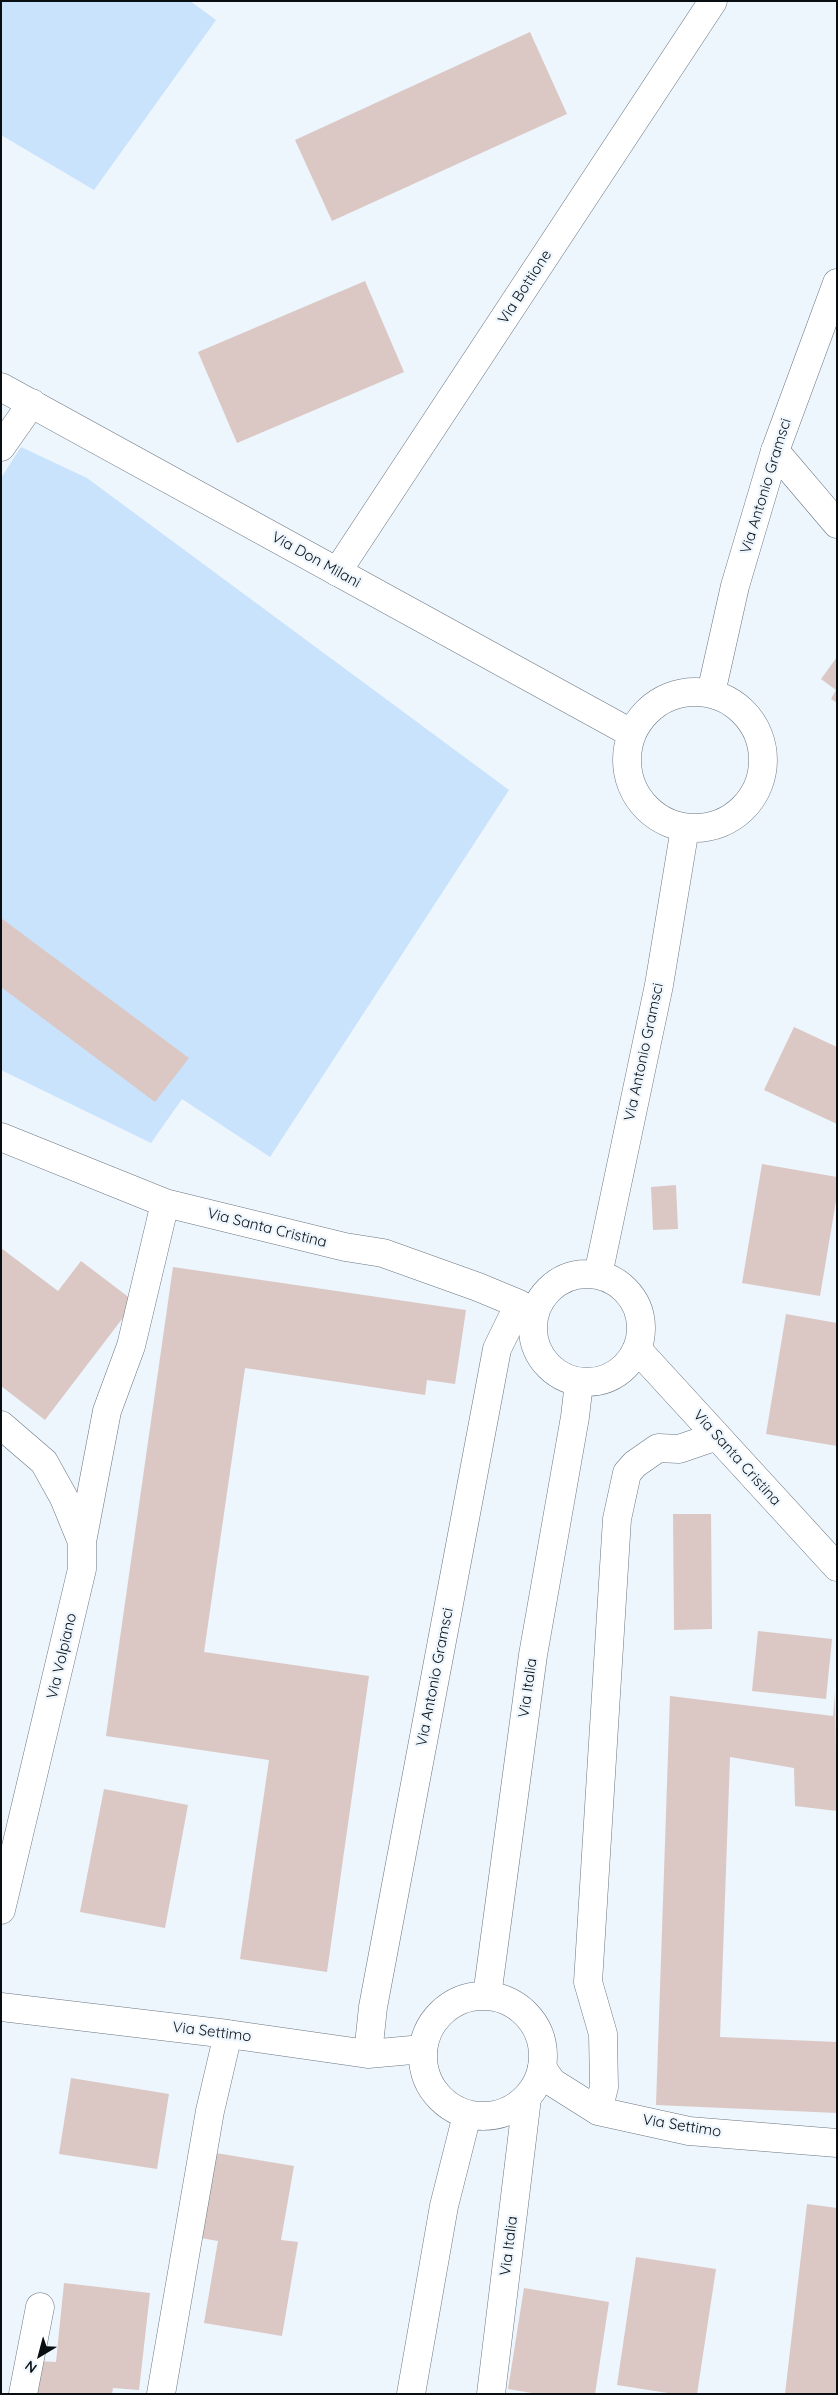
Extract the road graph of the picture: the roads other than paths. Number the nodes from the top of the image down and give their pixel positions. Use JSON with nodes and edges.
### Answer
{"nodes":[{"id":1,"x":713,"y":1,"type":"edge"},
{"id":2,"x":837,"y":283,"type":"edge"},
{"id":3,"x":1,"y":387,"type":"edge"},
{"id":4,"x":32,"y":403,"type":"junction"},
{"id":5,"x":1,"y":447,"type":"edge"},
{"id":6,"x":775,"y":451,"type":"junction"},
{"id":7,"x":837,"y":524,"type":"edge"},
{"id":8,"x":337,"y":572,"type":"junction"},
{"id":9,"x":711,"y":693,"type":"junction"},
{"id":10,"x":631,"y":733,"type":"junction"},
{"id":11,"x":685,"y":828,"type":"junction"},
{"id":12,"x":1,"y":1137,"type":"edge"},
{"id":13,"x":165,"y":1203,"type":"junction"},
{"id":14,"x":598,"y":1275,"type":"junction"},
{"id":15,"x":527,"y":1308,"type":"junction"},
{"id":16,"x":637,"y":1348,"type":"junction"},
{"id":17,"x":579,"y":1382,"type":"junction"},
{"id":18,"x":1,"y":1425,"type":"edge"},
{"id":19,"x":717,"y":1436,"type":"junction"},
{"id":20,"x":82,"y":1542,"type":"junction"},
{"id":21,"x":835,"y":1562,"type":"edge"},
{"id":22,"x":1,"y":1910,"type":"edge"},
{"id":23,"x":487,"y":1996,"type":"junction"},
{"id":24,"x":1,"y":2007,"type":"edge"},
{"id":25,"x":228,"y":2034,"type":"junction"},
{"id":26,"x":423,"y":2049,"type":"junction"},
{"id":27,"x":368,"y":2054,"type":"junction"},
{"id":28,"x":542,"y":2068,"type":"junction"},
{"id":29,"x":526,"y":2098,"type":"junction"},
{"id":30,"x":598,"y":2111,"type":"junction"},
{"id":31,"x":468,"y":2115,"type":"junction"},
{"id":32,"x":837,"y":2143,"type":"edge"},
{"id":33,"x":40,"y":2307,"type":"dead end"},
{"id":34,"x":23,"y":2394,"type":"edge"},
{"id":35,"x":161,"y":2394,"type":"edge"},
{"id":36,"x":411,"y":2394,"type":"edge"},
{"id":37,"x":491,"y":2394,"type":"edge"}],
"edges":[{"from":1,"to":8,"type":"street","name":"Via Bottione"},
{"from":2,"to":6,"type":"street","name":"Via Antonio Gramsci"},
{"from":3,"to":4,"type":"street","name":"Via Don Milani"},
{"from":4,"to":5,"type":"street"},
{"from":4,"to":8,"type":"street","name":"Via Don Milani"},
{"from":6,"to":7,"type":"street"},
{"from":6,"to":9,"type":"street","name":"Via Antonio Gramsci"},
{"from":8,"to":10,"type":"street","name":"Via Don Milani"},
{"from":9,"to":10,"type":"street"},
{"from":9,"to":11,"type":"street"},
{"from":10,"to":11,"type":"street"},
{"from":11,"to":14,"type":"street","name":"Via Antonio Gramsci"},
{"from":12,"to":13,"type":"street","name":"Via Santa Cristina"},
{"from":13,"to":15,"type":"street","name":"Via Santa Cristina"},
{"from":13,"to":20,"type":"street"},
{"from":14,"to":15,"type":"street"},
{"from":14,"to":16,"type":"street"},
{"from":15,"to":17,"type":"street"},
{"from":15,"to":27,"type":"street","name":"Via Antonio Gramsci"},
{"from":16,"to":17,"type":"street"},
{"from":16,"to":19,"type":"street","name":"Via Santa Cristina"},
{"from":17,"to":23,"type":"street","name":"Via Italia"},
{"from":18,"to":20,"type":"street","name":"Via Volpiano"},
{"from":19,"to":21,"type":"street","name":"Via Santa Cristina"},
{"from":19,"to":30,"type":"street"},
{"from":20,"to":22,"type":"street","name":"Via Volpiano"},
{"from":23,"to":26,"type":"street"},
{"from":23,"to":28,"type":"street"},
{"from":24,"to":25,"type":"street","name":"Via Settimo"},
{"from":25,"to":27,"type":"street","name":"Via Settimo"},
{"from":25,"to":35,"type":"street"},
{"from":26,"to":27,"type":"street","name":"Via Settimo"},
{"from":26,"to":31,"type":"street"},
{"from":28,"to":29,"type":"street"},
{"from":28,"to":30,"type":"street","name":"Via Settimo"},
{"from":29,"to":31,"type":"street"},
{"from":29,"to":37,"type":"street","name":"Via Italia"},
{"from":30,"to":32,"type":"street","name":"Via Settimo"},
{"from":31,"to":36,"type":"street"},
{"from":33,"to":34,"type":"street"}]}
